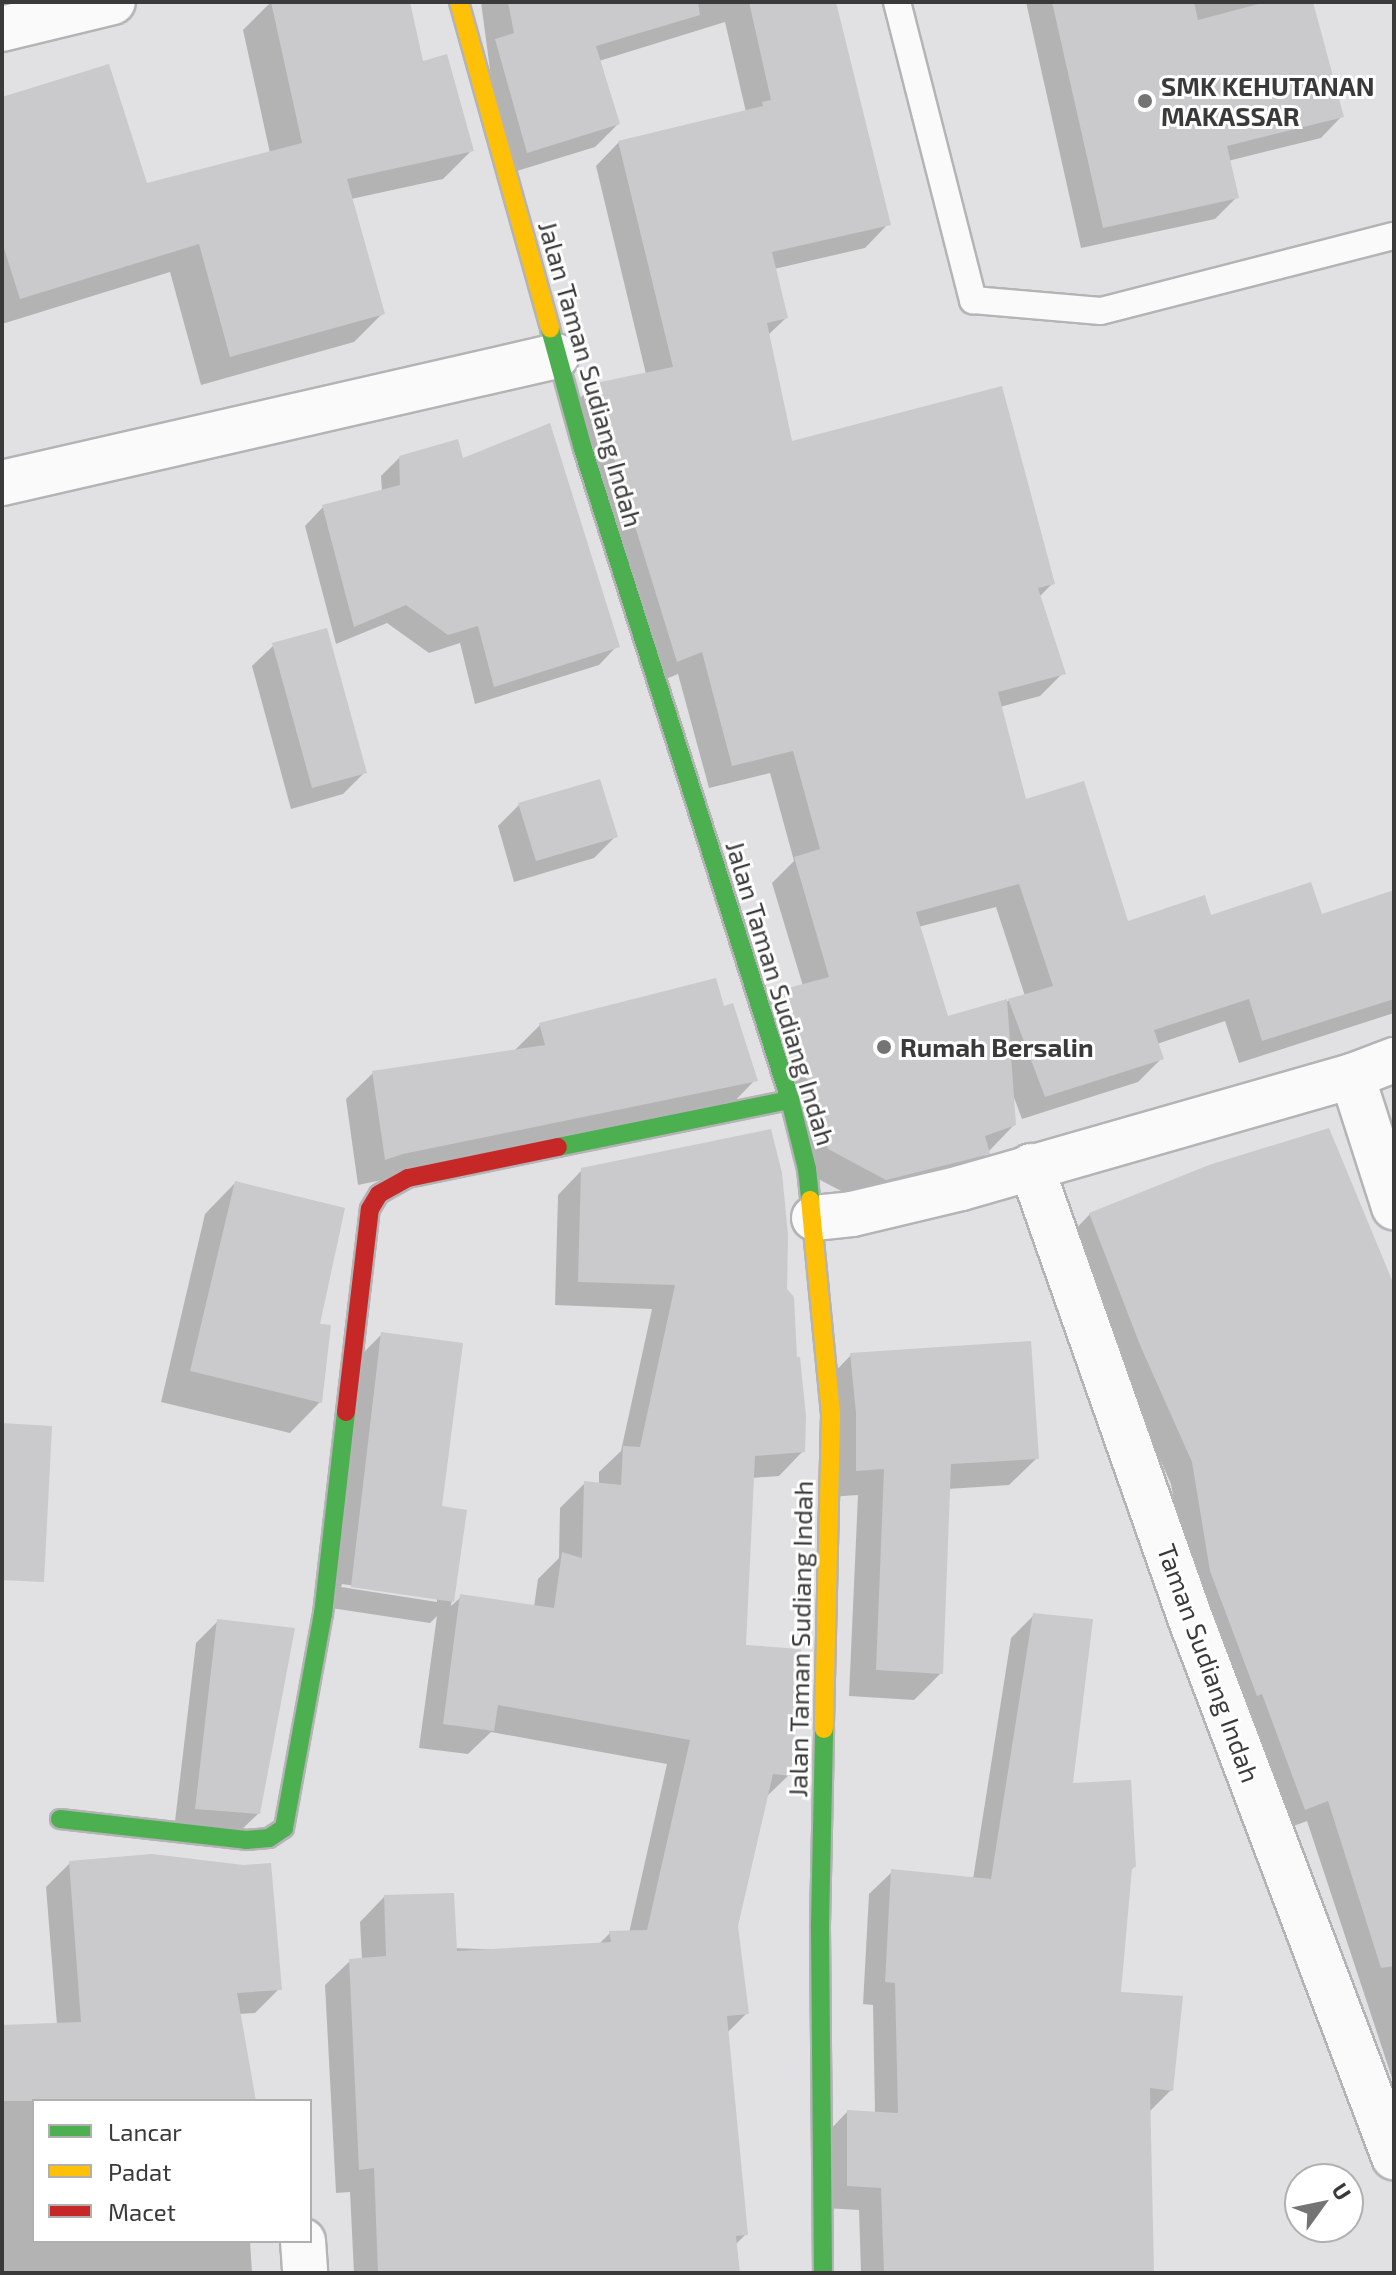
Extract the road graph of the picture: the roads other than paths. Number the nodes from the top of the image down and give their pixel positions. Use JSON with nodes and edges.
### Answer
{"nodes":[{"id":1,"x":113,"y":2,"type":"edge"},
{"id":2,"x":459,"y":2,"type":"edge"},
{"id":3,"x":897,"y":2,"type":"edge"},
{"id":4,"x":2,"y":29,"type":"edge"},
{"id":5,"x":1394,"y":236,"type":"edge"},
{"id":6,"x":557,"y":356,"type":"junction"},
{"id":7,"x":2,"y":483,"type":"edge"},
{"id":8,"x":1394,"y":1060,"type":"edge"},
{"id":9,"x":1352,"y":1076,"type":"junction"},
{"id":10,"x":790,"y":1100,"type":"junction"},
{"id":11,"x":1031,"y":1166,"type":"junction"},
{"id":12,"x":1394,"y":1207,"type":"edge"},
{"id":13,"x":814,"y":1218,"type":"junction"},
{"id":14,"x":60,"y":1819,"type":"dead end"},
{"id":15,"x":1394,"y":2157,"type":"edge"},
{"id":16,"x":303,"y":2243,"type":"edge"},
{"id":17,"x":305,"y":2273,"type":"edge"},
{"id":18,"x":823,"y":2273,"type":"edge"}],
"edges":[{"from":1,"to":4,"type":"street"},
{"from":2,"to":6,"type":"street","name":"Jalan Taman Sudiang Indah"},
{"from":3,"to":5,"type":"lane"},
{"from":6,"to":7,"type":"street"},
{"from":6,"to":10,"type":"street","name":"Jalan Taman Sudiang Indah"},
{"from":8,"to":9,"type":"street"},
{"from":9,"to":11,"type":"street"},
{"from":9,"to":12,"type":"street"},
{"from":10,"to":13,"type":"street","name":"Jalan Taman Sudiang Indah"},
{"from":10,"to":14,"type":"street"},
{"from":11,"to":13,"type":"street"},
{"from":11,"to":15,"type":"street","name":"Taman Sudiang Indah"},
{"from":13,"to":18,"type":"street","name":"Jalan Taman Sudiang Indah"},
{"from":16,"to":17,"type":"street"}]}
